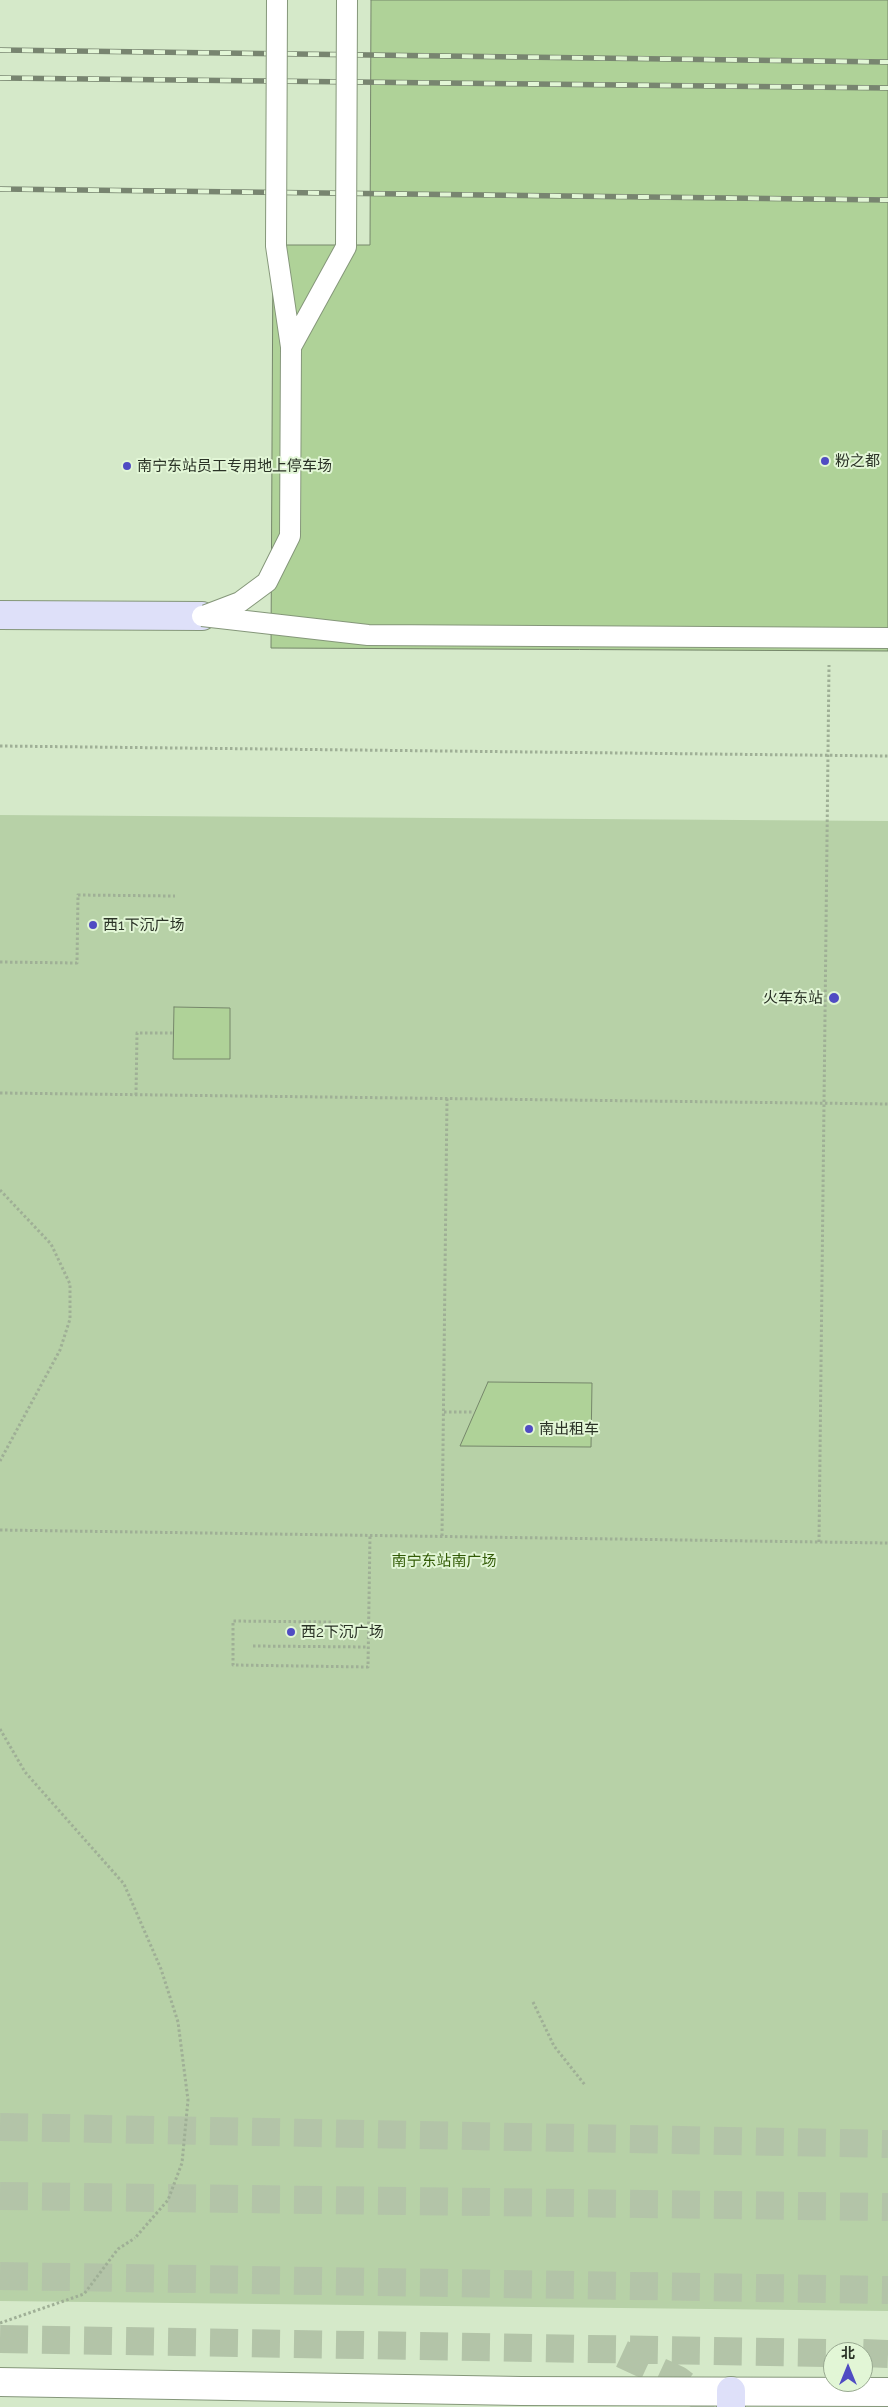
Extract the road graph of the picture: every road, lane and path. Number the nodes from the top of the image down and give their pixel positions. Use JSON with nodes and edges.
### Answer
{"nodes":[{"id":1,"x":277,"y":0,"type":"edge"},
{"id":2,"x":347,"y":0,"type":"edge"},
{"id":3,"x":292,"y":347,"type":"junction"},
{"id":4,"x":0,"y":615,"type":"edge"},
{"id":5,"x":202,"y":616,"type":"junction"},
{"id":6,"x":888,"y":638,"type":"edge"},
{"id":7,"x":829,"y":656,"type":"dead end"},
{"id":8,"x":0,"y":746,"type":"edge"},
{"id":9,"x":828,"y":756,"type":"junction"},
{"id":10,"x":888,"y":756,"type":"edge"},
{"id":11,"x":175,"y":896,"type":"dead end"},
{"id":12,"x":0,"y":962,"type":"edge"},
{"id":13,"x":174,"y":1033,"type":"dead end"},
{"id":14,"x":0,"y":1094,"type":"edge"},
{"id":15,"x":136,"y":1095,"type":"junction"},
{"id":16,"x":447,"y":1098,"type":"junction"},
{"id":17,"x":824,"y":1103,"type":"junction"},
{"id":18,"x":888,"y":1104,"type":"edge"},
{"id":19,"x":0,"y":1190,"type":"edge"},
{"id":20,"x":444,"y":1412,"type":"junction"},
{"id":21,"x":474,"y":1412,"type":"dead end"},
{"id":22,"x":0,"y":1461,"type":"edge"},
{"id":23,"x":0,"y":1530,"type":"edge"},
{"id":24,"x":370,"y":1535,"type":"junction"},
{"id":25,"x":442,"y":1536,"type":"junction"},
{"id":26,"x":819,"y":1542,"type":"junction"},
{"id":27,"x":888,"y":1543,"type":"edge"},
{"id":28,"x":331,"y":1622,"type":"dead end"},
{"id":29,"x":253,"y":1646,"type":"dead end"},
{"id":30,"x":368,"y":1647,"type":"junction"},
{"id":31,"x":0,"y":1729,"type":"edge"},
{"id":32,"x":533,"y":2002,"type":"dead end"},
{"id":33,"x":586,"y":2085,"type":"dead end"},
{"id":34,"x":0,"y":2323,"type":"edge"},
{"id":35,"x":0,"y":2382,"type":"edge"},
{"id":36,"x":888,"y":2392,"type":"edge"},
{"id":37,"x":731,"y":2399,"type":"edge"}],
"edges":[{"from":1,"to":3,"type":"lane","bridge":true},
{"from":2,"to":3,"type":"lane","bridge":true},
{"from":3,"to":5,"type":"lane","bridge":true},
{"from":4,"to":5,"type":"street"},
{"from":5,"to":6,"type":"lane","bridge":true},
{"from":7,"to":9,"type":"path"},
{"from":8,"to":9,"type":"path"},
{"from":9,"to":10,"type":"path"},
{"from":9,"to":17,"type":"path"},
{"from":11,"to":12,"type":"path"},
{"from":13,"to":15,"type":"path"},
{"from":14,"to":15,"type":"path"},
{"from":15,"to":16,"type":"path"},
{"from":16,"to":17,"type":"path"},
{"from":16,"to":20,"type":"path"},
{"from":17,"to":18,"type":"path"},
{"from":17,"to":26,"type":"path"},
{"from":19,"to":22,"type":"path"},
{"from":20,"to":21,"type":"path"},
{"from":20,"to":25,"type":"path"},
{"from":23,"to":24,"type":"path"},
{"from":24,"to":25,"type":"path"},
{"from":24,"to":30,"type":"path"},
{"from":25,"to":26,"type":"path"},
{"from":26,"to":27,"type":"path"},
{"from":28,"to":30,"type":"path"},
{"from":29,"to":30,"type":"path"},
{"from":31,"to":34,"type":"path","bridge":true},
{"from":32,"to":33,"type":"path"},
{"from":35,"to":37,"type":"street"},
{"from":36,"to":37,"type":"street"}]}
